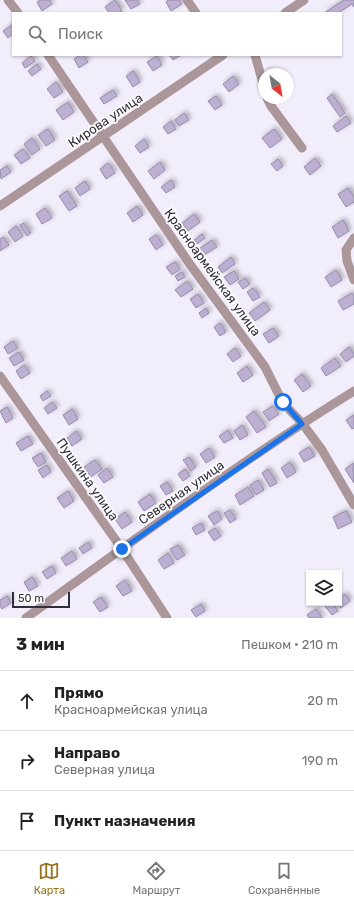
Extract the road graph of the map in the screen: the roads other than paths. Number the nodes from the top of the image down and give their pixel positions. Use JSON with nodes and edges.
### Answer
{"nodes":[{"id":1,"x":8,"y":0,"type":"edge"},
{"id":2,"x":187,"y":0,"type":"edge"},
{"id":3,"x":304,"y":0,"type":"edge"},
{"id":4,"x":17,"y":12,"type":"edge"},
{"id":5,"x":195,"y":12,"type":"edge"},
{"id":6,"x":286,"y":12,"type":"edge"},
{"id":7,"x":49,"y":56,"type":"edge"},
{"id":8,"x":222,"y":56,"type":"edge"},
{"id":9,"x":255,"y":56,"type":"edge"},
{"id":10,"x":259,"y":68,"type":"edge"},
{"id":11,"x":270,"y":104,"type":"edge"},
{"id":12,"x":103,"y":137,"type":"junction"},
{"id":13,"x":302,"y":148,"type":"dead end"},
{"id":14,"x":0,"y":206,"type":"edge"},
{"id":15,"x":354,"y":238,"type":"edge"},
{"id":16,"x":354,"y":280,"type":"edge"},
{"id":17,"x":0,"y":376,"type":"edge"},
{"id":18,"x":354,"y":390,"type":"edge"},
{"id":19,"x":302,"y":424,"type":"junction"},
{"id":20,"x":354,"y":505,"type":"edge"},
{"id":21,"x":122,"y":549,"type":"junction"},
{"id":22,"x":26,"y":618,"type":"edge"},
{"id":23,"x":167,"y":618,"type":"edge"}],
"edges":[{"from":1,"to":4,"type":"street"},
{"from":2,"to":5,"type":"street"},
{"from":3,"to":6,"type":"street"},
{"from":7,"to":12,"type":"street","name":"Красноармейская улица"},
{"from":8,"to":12,"type":"street","name":"Кирова улица"},
{"from":9,"to":10,"type":"street"},
{"from":11,"to":13,"type":"street"},
{"from":12,"to":14,"type":"street","name":"Кирова улица"},
{"from":12,"to":19,"type":"street","name":"Красноармейская улица"},
{"from":15,"to":16,"type":"street"},
{"from":17,"to":21,"type":"street","name":"Пушкина улица"},
{"from":18,"to":19,"type":"street","name":"Северная улица"},
{"from":19,"to":20,"type":"street","name":"Красноармейская улица"},
{"from":19,"to":21,"type":"street","name":"Северная улица"},
{"from":21,"to":22,"type":"street","name":"Северная улица"},
{"from":21,"to":23,"type":"street","name":"Пушкина улица"}]}
